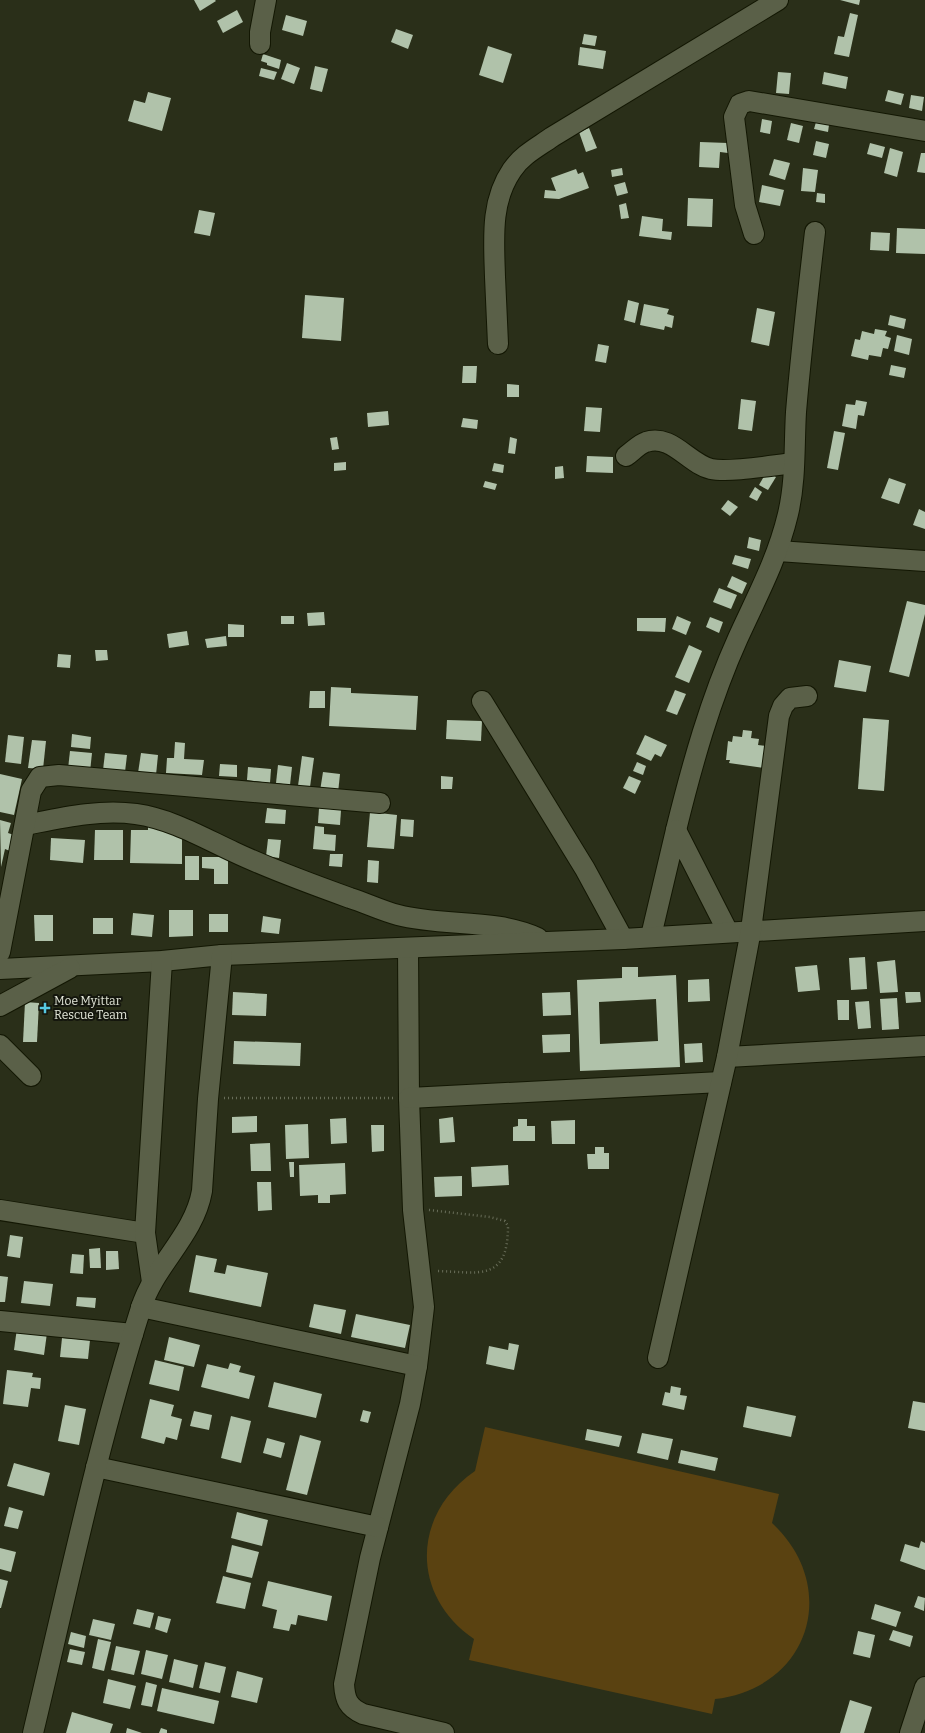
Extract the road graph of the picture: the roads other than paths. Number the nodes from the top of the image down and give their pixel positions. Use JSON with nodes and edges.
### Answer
{"nodes":[{"id":1,"x":266,"y":0,"type":"edge"},
{"id":2,"x":778,"y":0,"type":"edge"},
{"id":3,"x":260,"y":44,"type":"dead end"},
{"id":4,"x":925,"y":131,"type":"edge"},
{"id":5,"x":815,"y":232,"type":"dead end"},
{"id":6,"x":754,"y":234,"type":"dead end"},
{"id":7,"x":498,"y":344,"type":"dead end"},
{"id":8,"x":626,"y":456,"type":"dead end"},
{"id":9,"x":794,"y":463,"type":"junction"},
{"id":10,"x":778,"y":551,"type":"junction"},
{"id":11,"x":925,"y":561,"type":"edge"},
{"id":12,"x":807,"y":696,"type":"dead end"},
{"id":13,"x":482,"y":701,"type":"dead end"},
{"id":14,"x":380,"y":803,"type":"dead end"},
{"id":15,"x":25,"y":825,"type":"junction"},
{"id":16,"x":676,"y":830,"type":"junction"},
{"id":17,"x":925,"y":921,"type":"edge"},
{"id":18,"x":751,"y":930,"type":"junction"},
{"id":19,"x":728,"y":932,"type":"junction"},
{"id":20,"x":651,"y":936,"type":"junction"},
{"id":21,"x":623,"y":939,"type":"junction"},
{"id":22,"x":545,"y":942,"type":"junction"},
{"id":23,"x":408,"y":948,"type":"junction"},
{"id":24,"x":0,"y":952,"type":"edge"},
{"id":25,"x":222,"y":955,"type":"junction"},
{"id":26,"x":162,"y":961,"type":"junction"},
{"id":27,"x":74,"y":966,"type":"junction"},
{"id":28,"x":0,"y":969,"type":"edge"},
{"id":29,"x":0,"y":1006,"type":"edge"},
{"id":30,"x":0,"y":1045,"type":"edge"},
{"id":31,"x":925,"y":1046,"type":"edge"},
{"id":32,"x":727,"y":1057,"type":"junction"},
{"id":33,"x":31,"y":1076,"type":"dead end"},
{"id":34,"x":721,"y":1082,"type":"junction"},
{"id":35,"x":409,"y":1098,"type":"junction"},
{"id":36,"x":0,"y":1210,"type":"edge"},
{"id":37,"x":145,"y":1233,"type":"junction"},
{"id":38,"x":152,"y":1282,"type":"junction"},
{"id":39,"x":141,"y":1307,"type":"junction"},
{"id":40,"x":0,"y":1322,"type":"edge"},
{"id":41,"x":133,"y":1334,"type":"junction"},
{"id":42,"x":658,"y":1358,"type":"dead end"},
{"id":43,"x":417,"y":1366,"type":"junction"},
{"id":44,"x":96,"y":1467,"type":"junction"},
{"id":45,"x":378,"y":1527,"type":"junction"},
{"id":46,"x":925,"y":1687,"type":"edge"},
{"id":47,"x":33,"y":1733,"type":"edge"},
{"id":48,"x":444,"y":1733,"type":"edge"},
{"id":49,"x":910,"y":1733,"type":"edge"}],
"edges":[{"from":1,"to":3,"type":"street"},
{"from":2,"to":7,"type":"street"},
{"from":4,"to":6,"type":"street"},
{"from":5,"to":9,"type":"street"},
{"from":8,"to":9,"type":"street"},
{"from":9,"to":10,"type":"street"},
{"from":10,"to":11,"type":"street"},
{"from":10,"to":16,"type":"street"},
{"from":12,"to":18,"type":"street"},
{"from":13,"to":21,"type":"street"},
{"from":14,"to":15,"type":"street"},
{"from":15,"to":22,"type":"street"},
{"from":15,"to":24,"type":"street"},
{"from":16,"to":19,"type":"street"},
{"from":16,"to":20,"type":"street"},
{"from":17,"to":18,"type":"street"},
{"from":18,"to":19,"type":"street"},
{"from":18,"to":32,"type":"street"},
{"from":19,"to":20,"type":"street"},
{"from":20,"to":21,"type":"street"},
{"from":21,"to":22,"type":"street"},
{"from":22,"to":23,"type":"street"},
{"from":23,"to":25,"type":"street"},
{"from":23,"to":35,"type":"street"},
{"from":25,"to":26,"type":"street"},
{"from":25,"to":38,"type":"street"},
{"from":26,"to":27,"type":"street"},
{"from":26,"to":37,"type":"street"},
{"from":27,"to":28,"type":"street"},
{"from":27,"to":29,"type":"street"},
{"from":30,"to":33,"type":"street"},
{"from":31,"to":32,"type":"street"},
{"from":32,"to":34,"type":"street"},
{"from":34,"to":35,"type":"street"},
{"from":34,"to":42,"type":"street"},
{"from":35,"to":43,"type":"street"},
{"from":36,"to":37,"type":"street"},
{"from":37,"to":38,"type":"street"},
{"from":38,"to":39,"type":"street"},
{"from":39,"to":41,"type":"street"},
{"from":39,"to":43,"type":"street"},
{"from":40,"to":41,"type":"street"},
{"from":41,"to":44,"type":"street"},
{"from":43,"to":45,"type":"street"},
{"from":44,"to":45,"type":"street"},
{"from":44,"to":47,"type":"street"},
{"from":45,"to":48,"type":"street"},
{"from":46,"to":49,"type":"street"}]}
